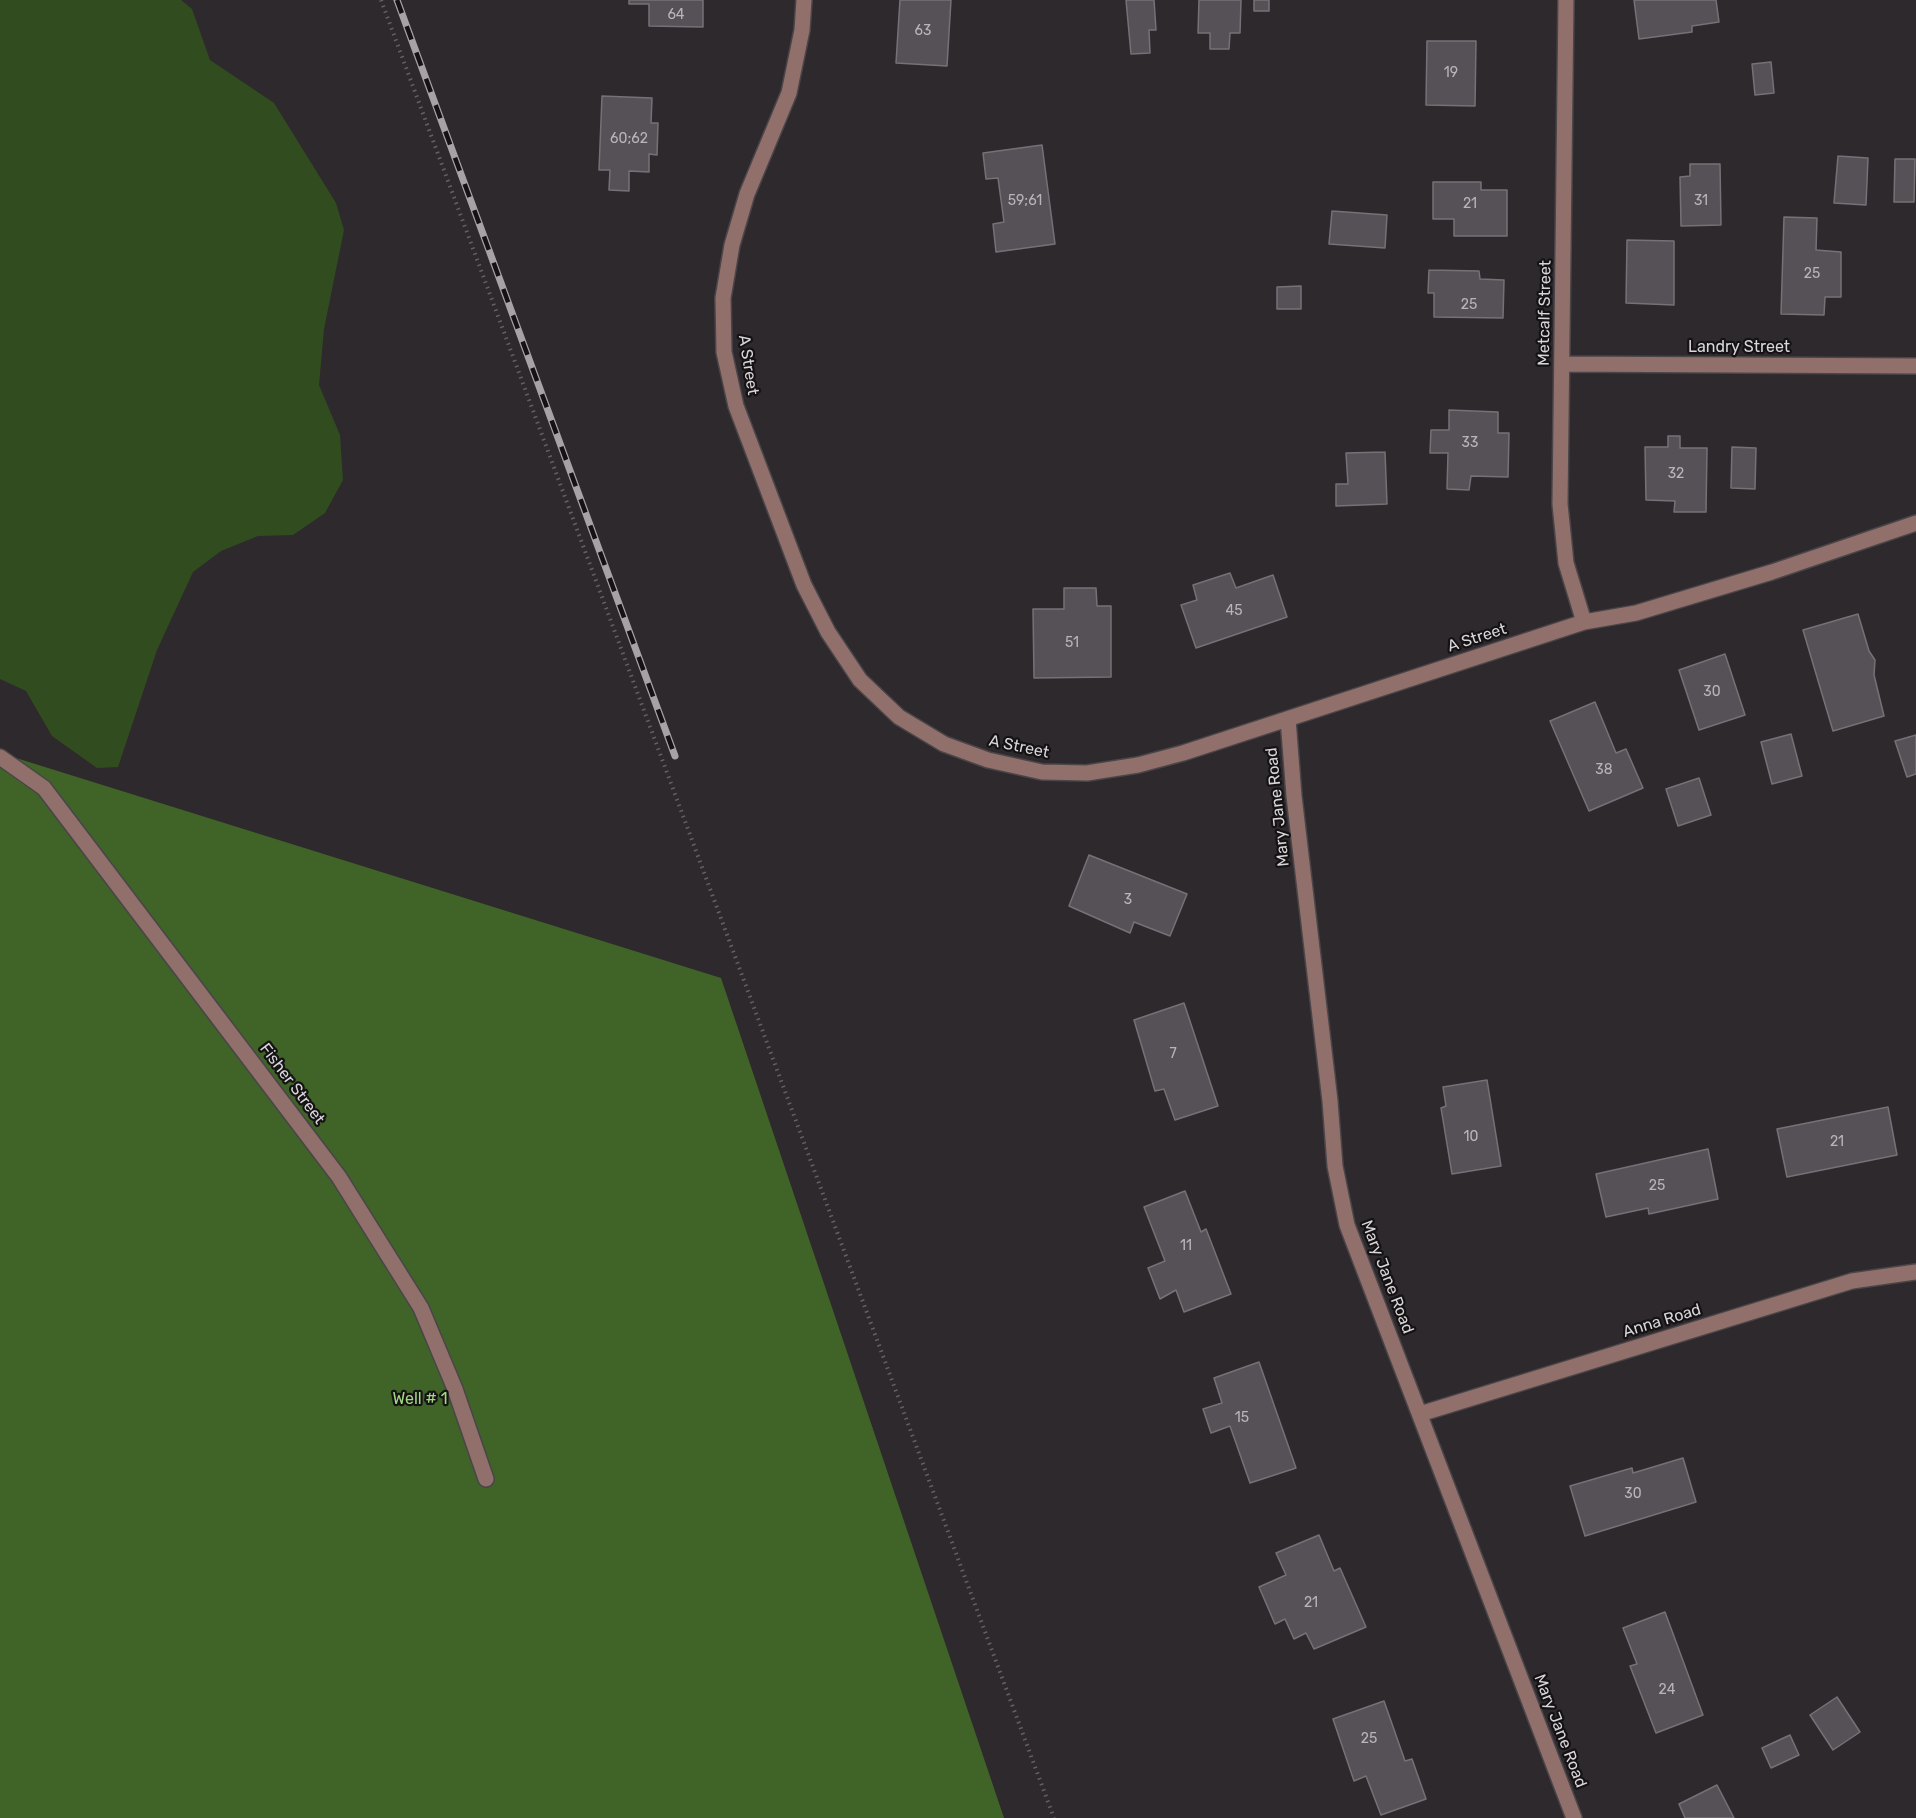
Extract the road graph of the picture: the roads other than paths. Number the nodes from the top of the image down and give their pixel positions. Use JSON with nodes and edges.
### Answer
{"nodes":[{"id":1,"x":804,"y":0,"type":"edge"},
{"id":2,"x":1566,"y":0,"type":"edge"},
{"id":3,"x":1562,"y":364,"type":"junction"},
{"id":4,"x":1916,"y":366,"type":"edge"},
{"id":5,"x":1916,"y":523,"type":"edge"},
{"id":6,"x":1584,"y":622,"type":"junction"},
{"id":7,"x":1288,"y":719,"type":"junction"},
{"id":8,"x":0,"y":757,"type":"edge"},
{"id":9,"x":1916,"y":1272,"type":"edge"},
{"id":10,"x":1420,"y":1414,"type":"junction"},
{"id":11,"x":486,"y":1479,"type":"dead end"},
{"id":12,"x":1574,"y":1818,"type":"edge"}],
"edges":[{"from":1,"to":7,"type":"street","name":"A Street"},
{"from":2,"to":3,"type":"street","name":"Metcalf Street"},
{"from":3,"to":4,"type":"street","name":"Landry Street"},
{"from":3,"to":6,"type":"street","name":"Metcalf Street"},
{"from":5,"to":6,"type":"street","name":"A Street"},
{"from":6,"to":7,"type":"street","name":"A Street"},
{"from":7,"to":10,"type":"street","name":"Mary Jane Road"},
{"from":8,"to":11,"type":"street","name":"Fisher Street"},
{"from":9,"to":10,"type":"street","name":"Anna Road"},
{"from":10,"to":12,"type":"street","name":"Mary Jane Road"}]}
